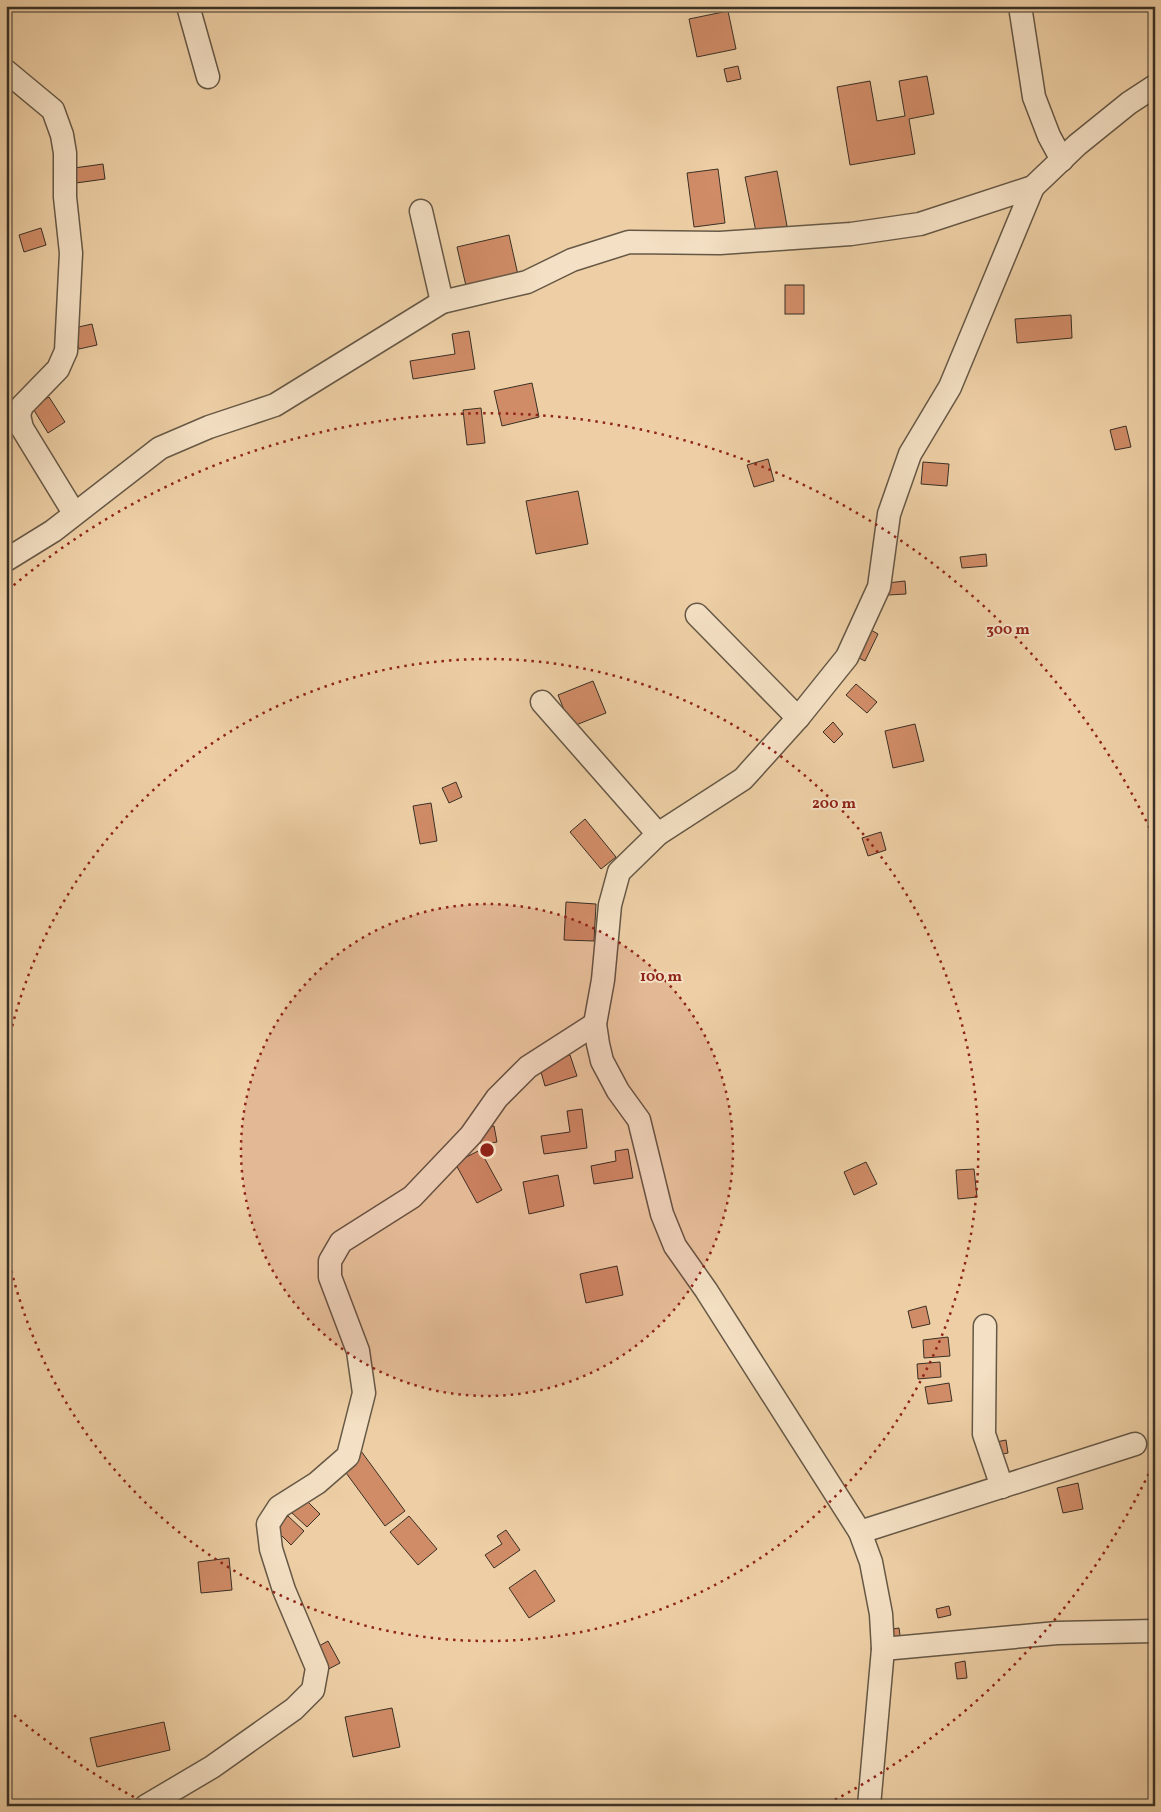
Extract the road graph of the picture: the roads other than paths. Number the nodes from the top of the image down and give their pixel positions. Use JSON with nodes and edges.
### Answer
{"nodes":[{"id":1,"x":188,"y":6,"type":"edge"},
{"id":2,"x":1020,"y":6,"type":"edge"},
{"id":3,"x":6,"y":71,"type":"edge"},
{"id":4,"x":208,"y":78,"type":"dead end"},
{"id":5,"x":1155,"y":86,"type":"edge"},
{"id":6,"x":1062,"y":160,"type":"junction"},
{"id":7,"x":1033,"y":187,"type":"junction"},
{"id":8,"x":421,"y":211,"type":"dead end"},
{"id":9,"x":442,"y":302,"type":"junction"},
{"id":10,"x":74,"y":513,"type":"junction"},
{"id":11,"x":6,"y":560,"type":"edge"},
{"id":12,"x":698,"y":615,"type":"dead end"},
{"id":13,"x":542,"y":702,"type":"dead end"},
{"id":14,"x":798,"y":718,"type":"junction"},
{"id":15,"x":658,"y":834,"type":"junction"},
{"id":16,"x":596,"y":1024,"type":"junction"},
{"id":17,"x":985,"y":1326,"type":"dead end"},
{"id":18,"x":1135,"y":1444,"type":"dead end"},
{"id":19,"x":1002,"y":1487,"type":"junction"},
{"id":20,"x":860,"y":1532,"type":"junction"},
{"id":21,"x":1155,"y":1630,"type":"edge"},
{"id":22,"x":883,"y":1649,"type":"junction"},
{"id":23,"x":146,"y":1806,"type":"edge"},
{"id":24,"x":869,"y":1806,"type":"edge"}],
"edges":[{"from":1,"to":4,"type":"street"},
{"from":2,"to":6,"type":"street"},
{"from":3,"to":10,"type":"street"},
{"from":5,"to":6,"type":"street"},
{"from":6,"to":7,"type":"street"},
{"from":7,"to":9,"type":"street"},
{"from":7,"to":14,"type":"street"},
{"from":8,"to":9,"type":"street"},
{"from":9,"to":10,"type":"street"},
{"from":10,"to":11,"type":"street"},
{"from":12,"to":14,"type":"street"},
{"from":13,"to":15,"type":"street"},
{"from":14,"to":15,"type":"street"},
{"from":15,"to":16,"type":"street"},
{"from":16,"to":20,"type":"street"},
{"from":16,"to":23,"type":"street"},
{"from":17,"to":19,"type":"street"},
{"from":18,"to":19,"type":"street"},
{"from":19,"to":20,"type":"street"},
{"from":20,"to":22,"type":"street"},
{"from":21,"to":22,"type":"street"},
{"from":22,"to":24,"type":"street"}]}
